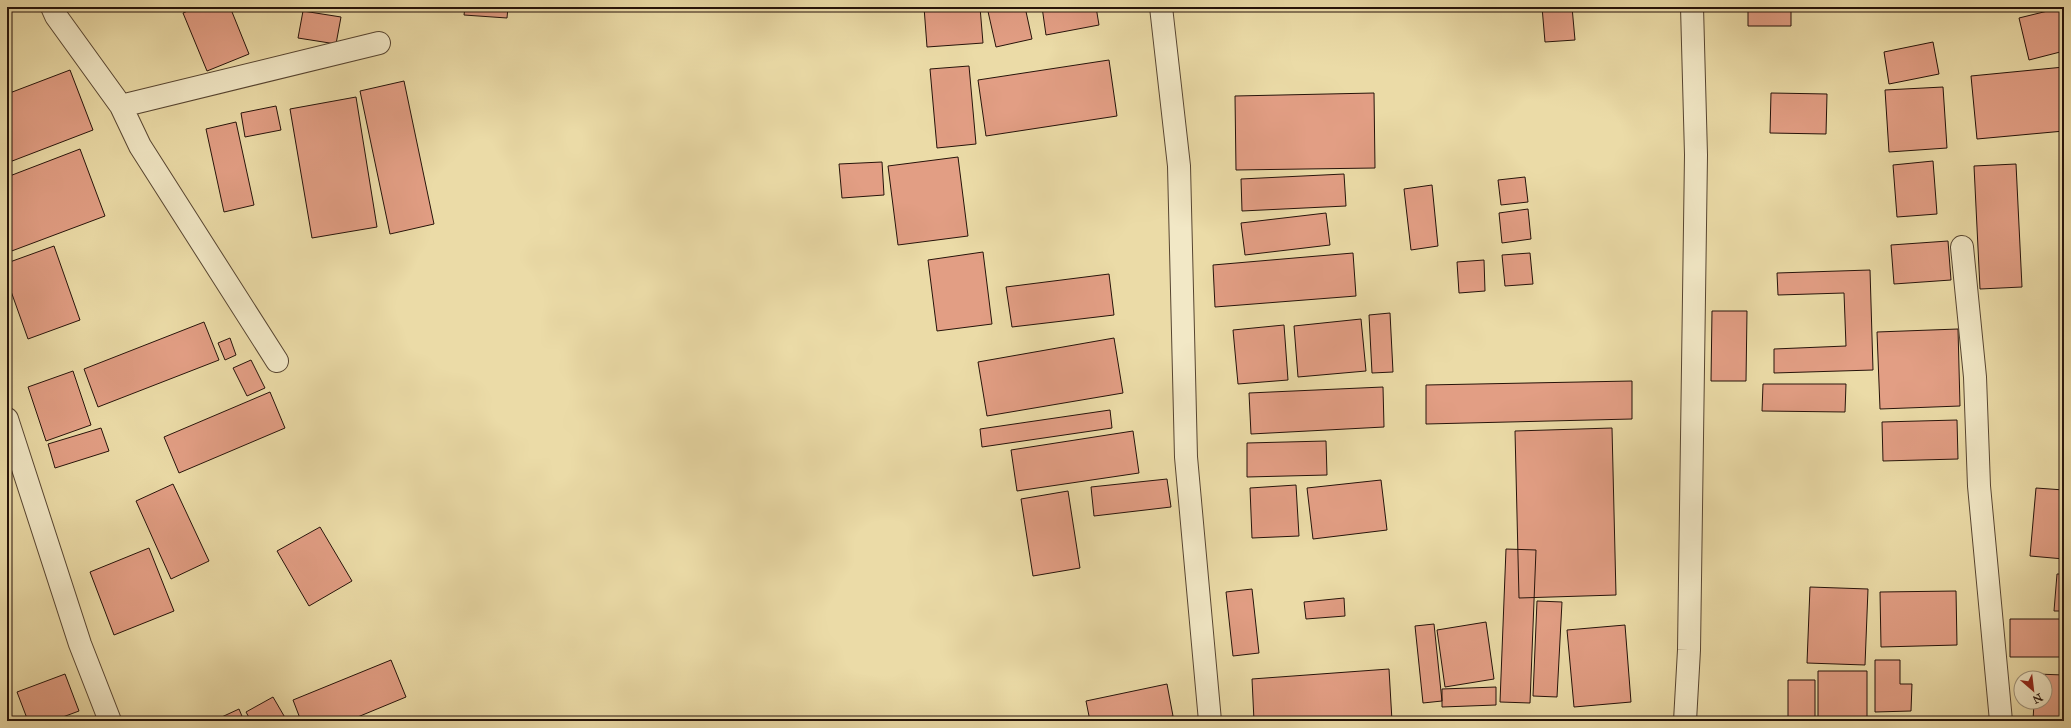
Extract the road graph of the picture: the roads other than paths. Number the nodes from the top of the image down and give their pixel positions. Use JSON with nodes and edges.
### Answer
{"nodes":[{"id":1,"x":52,"y":7,"type":"edge"},
{"id":2,"x":1161,"y":7,"type":"edge"},
{"id":3,"x":1692,"y":7,"type":"edge"},
{"id":4,"x":379,"y":43,"type":"dead end"},
{"id":5,"x":121,"y":106,"type":"junction"},
{"id":6,"x":1962,"y":247,"type":"dead end"},
{"id":7,"x":277,"y":362,"type":"dead end"},
{"id":8,"x":7,"y":419,"type":"edge"},
{"id":9,"x":110,"y":721,"type":"edge"},
{"id":10,"x":1210,"y":721,"type":"edge"},
{"id":11,"x":1685,"y":721,"type":"edge"},
{"id":12,"x":2001,"y":721,"type":"edge"}],
"edges":[{"from":1,"to":5,"type":"street"},
{"from":2,"to":10,"type":"street"},
{"from":3,"to":11,"type":"street"},
{"from":4,"to":5,"type":"street"},
{"from":5,"to":7,"type":"street"},
{"from":6,"to":12,"type":"street"},
{"from":8,"to":9,"type":"street"}]}
